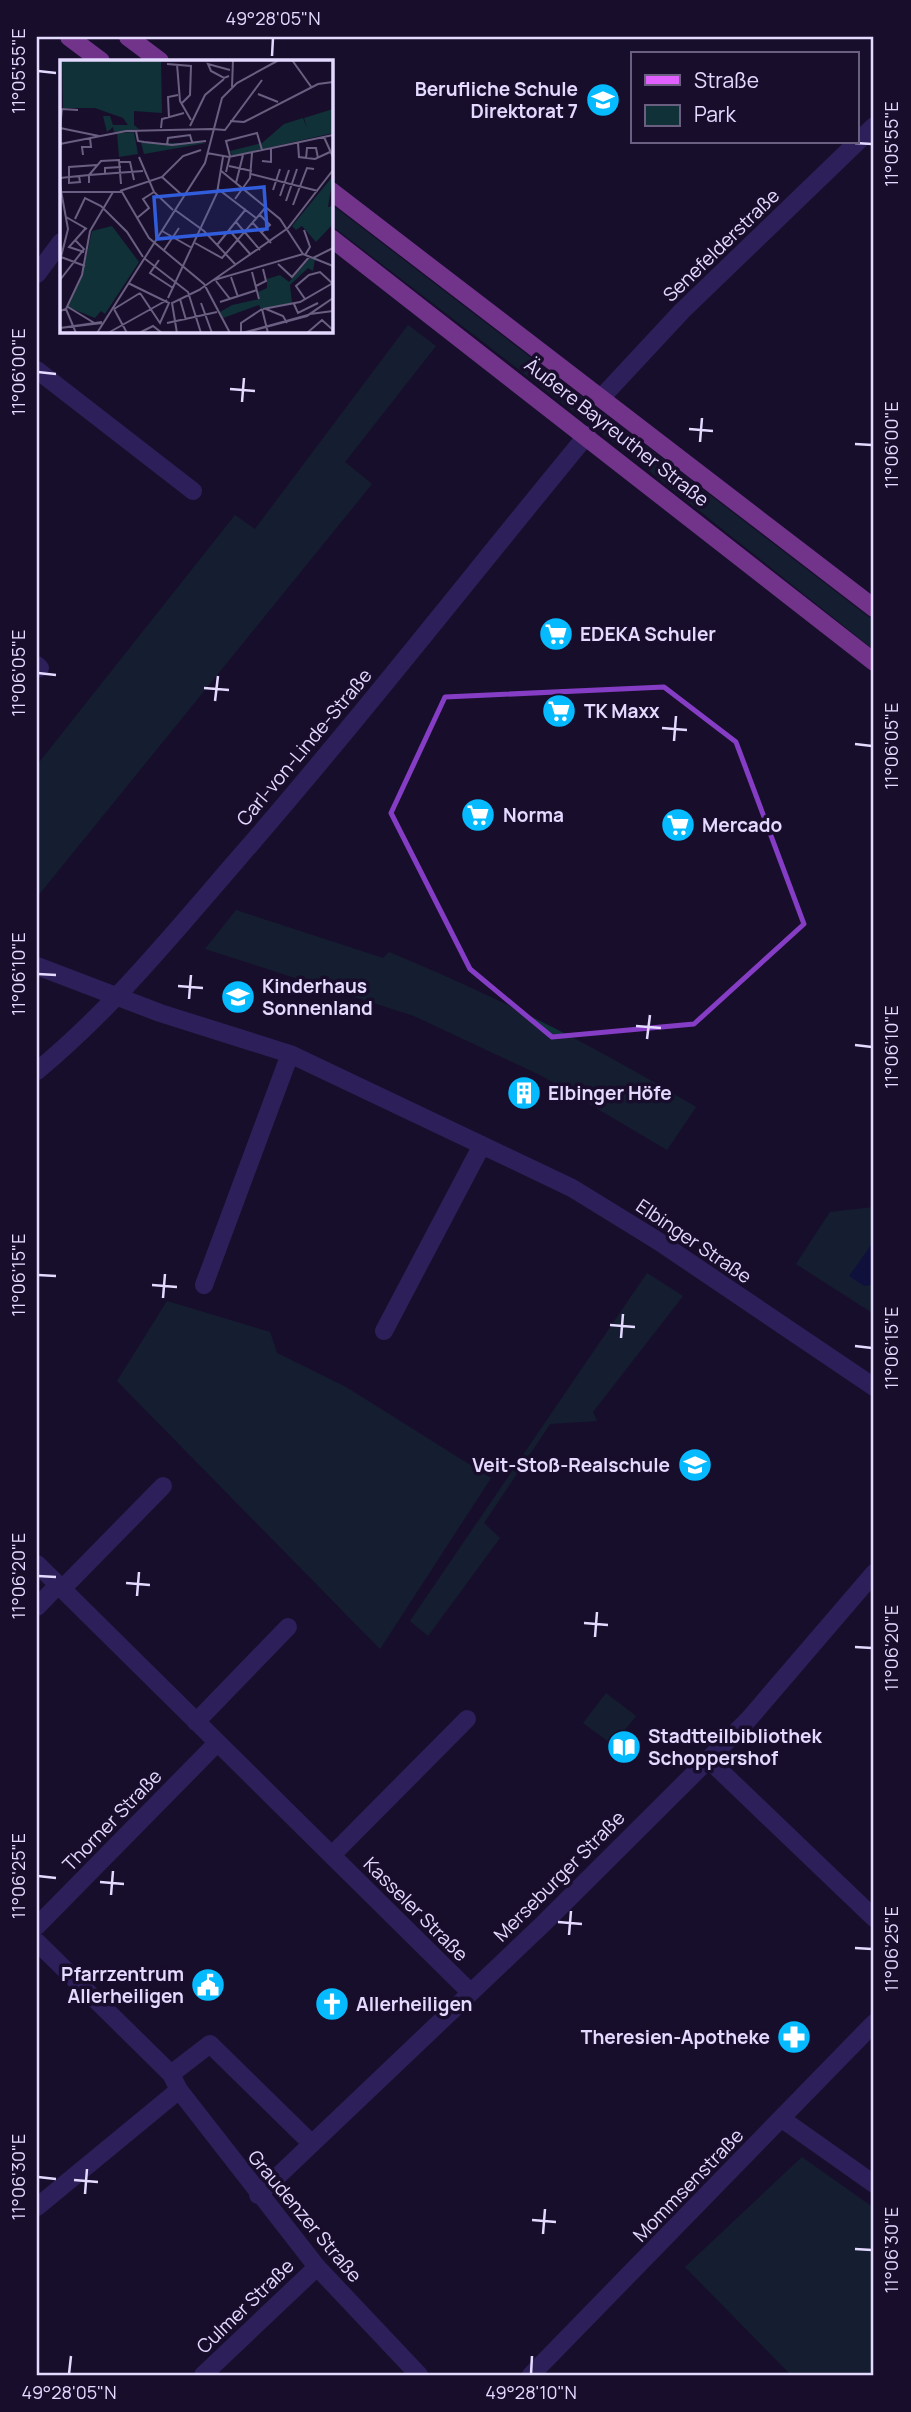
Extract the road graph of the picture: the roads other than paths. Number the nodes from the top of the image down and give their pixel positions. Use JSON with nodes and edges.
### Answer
{"nodes":[{"id":1,"x":69,"y":37,"type":"edge"},
{"id":2,"x":128,"y":37,"type":"edge"},
{"id":3,"x":100,"y":60,"type":"edge"},
{"id":4,"x":159,"y":60,"type":"edge"},
{"id":5,"x":874,"y":126,"type":"edge"},
{"id":6,"x":858,"y":141,"type":"edge"},
{"id":7,"x":855,"y":144,"type":"edge"},
{"id":8,"x":332,"y":192,"type":"edge"},
{"id":9,"x":332,"y":239,"type":"edge"},
{"id":10,"x":60,"y":243,"type":"edge"},
{"id":11,"x":37,"y":274,"type":"edge"},
{"id":12,"x":37,"y":370,"type":"edge"},
{"id":13,"x":601,"y":398,"type":"junction"},
{"id":14,"x":587,"y":435,"type":"junction"},
{"id":15,"x":193,"y":491,"type":"dead end"},
{"id":16,"x":874,"y":608,"type":"edge"},
{"id":17,"x":874,"y":662,"type":"edge"},
{"id":18,"x":37,"y":966,"type":"edge"},
{"id":19,"x":118,"y":998,"type":"junction"},
{"id":20,"x":290,"y":1054,"type":"junction"},
{"id":21,"x":37,"y":1071,"type":"edge"},
{"id":22,"x":482,"y":1145,"type":"junction"},
{"id":23,"x":204,"y":1285,"type":"dead end"},
{"id":24,"x":384,"y":1331,"type":"dead end"},
{"id":25,"x":874,"y":1387,"type":"edge"},
{"id":26,"x":163,"y":1486,"type":"dead end"},
{"id":27,"x":37,"y":1564,"type":"edge"},
{"id":28,"x":874,"y":1573,"type":"edge"},
{"id":29,"x":60,"y":1587,"type":"junction"},
{"id":30,"x":37,"y":1607,"type":"edge"},
{"id":31,"x":288,"y":1627,"type":"dead end"},
{"id":32,"x":467,"y":1718,"type":"dead end"},
{"id":33,"x":196,"y":1722,"type":"junction"},
{"id":34,"x":217,"y":1743,"type":"junction"},
{"id":35,"x":709,"y":1760,"type":"junction"},
{"id":36,"x":332,"y":1855,"type":"junction"},
{"id":37,"x":874,"y":1918,"type":"edge"},
{"id":38,"x":37,"y":1926,"type":"edge"},
{"id":39,"x":37,"y":1942,"type":"edge"},
{"id":40,"x":470,"y":1992,"type":"junction"},
{"id":41,"x":874,"y":2023,"type":"edge"},
{"id":42,"x":171,"y":2074,"type":"junction"},
{"id":43,"x":179,"y":2090,"type":"junction"},
{"id":44,"x":782,"y":2119,"type":"junction"},
{"id":45,"x":312,"y":2143,"type":"junction"},
{"id":46,"x":874,"y":2184,"type":"edge"},
{"id":47,"x":258,"y":2195,"type":"junction"},
{"id":48,"x":37,"y":2207,"type":"edge"},
{"id":49,"x":317,"y":2267,"type":"junction"},
{"id":50,"x":203,"y":2375,"type":"edge"},
{"id":51,"x":419,"y":2375,"type":"edge"},
{"id":52,"x":531,"y":2375,"type":"edge"}],
"edges":[{"from":1,"to":3,"type":"main road"},
{"from":2,"to":4,"type":"main road"},
{"from":5,"to":6,"type":"street","name":"Senefelderstraße"},
{"from":7,"to":13,"type":"street","name":"Senefelderstraße"},
{"from":8,"to":13,"type":"main road","name":"Äußere Bayreuther Straße"},
{"from":9,"to":14,"type":"main road","name":"Äußere Bayreuther Straße"},
{"from":10,"to":11,"type":"street"},
{"from":12,"to":15,"type":"street"},
{"from":13,"to":16,"type":"main road","name":"Äußere Bayreuther Straße"},
{"from":14,"to":17,"type":"main road","name":"Äußere Bayreuther Straße"},
{"from":14,"to":19,"type":"street","name":"Carl-von-Linde-Straße"},
{"from":18,"to":19,"type":"street","name":"Elbinger Straße"},
{"from":19,"to":20,"type":"street","name":"Elbinger Straße"},
{"from":19,"to":21,"type":"street","name":"Carl-von-Linde-Straße"},
{"from":20,"to":22,"type":"street","name":"Elbinger Straße"},
{"from":20,"to":23,"type":"street"},
{"from":22,"to":24,"type":"street"},
{"from":22,"to":25,"type":"street","name":"Elbinger Straße"},
{"from":26,"to":29,"type":"street"},
{"from":27,"to":29,"type":"street","name":"Kasseler Straße"},
{"from":28,"to":35,"type":"street","name":"Merseburger Straße"},
{"from":29,"to":30,"type":"street"},
{"from":29,"to":33,"type":"street","name":"Kasseler Straße"},
{"from":31,"to":33,"type":"street"},
{"from":32,"to":36,"type":"street","name":"Kasseler Straße"},
{"from":33,"to":34,"type":"street","name":"Kasseler Straße"},
{"from":34,"to":36,"type":"street","name":"Kasseler Straße"},
{"from":34,"to":38,"type":"street","name":"Thorner Straße"},
{"from":35,"to":37,"type":"street"},
{"from":35,"to":40,"type":"street","name":"Merseburger Straße"},
{"from":36,"to":40,"type":"street","name":"Kasseler Straße"},
{"from":39,"to":42,"type":"street","name":"Graudenzer Straße"},
{"from":40,"to":45,"type":"street","name":"Merseburger Straße"},
{"from":41,"to":44,"type":"street","name":"Mommsenstraße"},
{"from":42,"to":43,"type":"street","name":"Graudenzer Straße"},
{"from":42,"to":45,"type":"street"},
{"from":43,"to":47,"type":"street","name":"Graudenzer Straße"},
{"from":43,"to":48,"type":"street"},
{"from":44,"to":46,"type":"street"},
{"from":44,"to":52,"type":"street","name":"Mommsenstraße"},
{"from":45,"to":47,"type":"street","name":"Merseburger Straße"},
{"from":47,"to":49,"type":"street","name":"Graudenzer Straße"},
{"from":49,"to":50,"type":"street","name":"Culmer Straße"},
{"from":49,"to":51,"type":"street","name":"Graudenzer Straße"}]}
